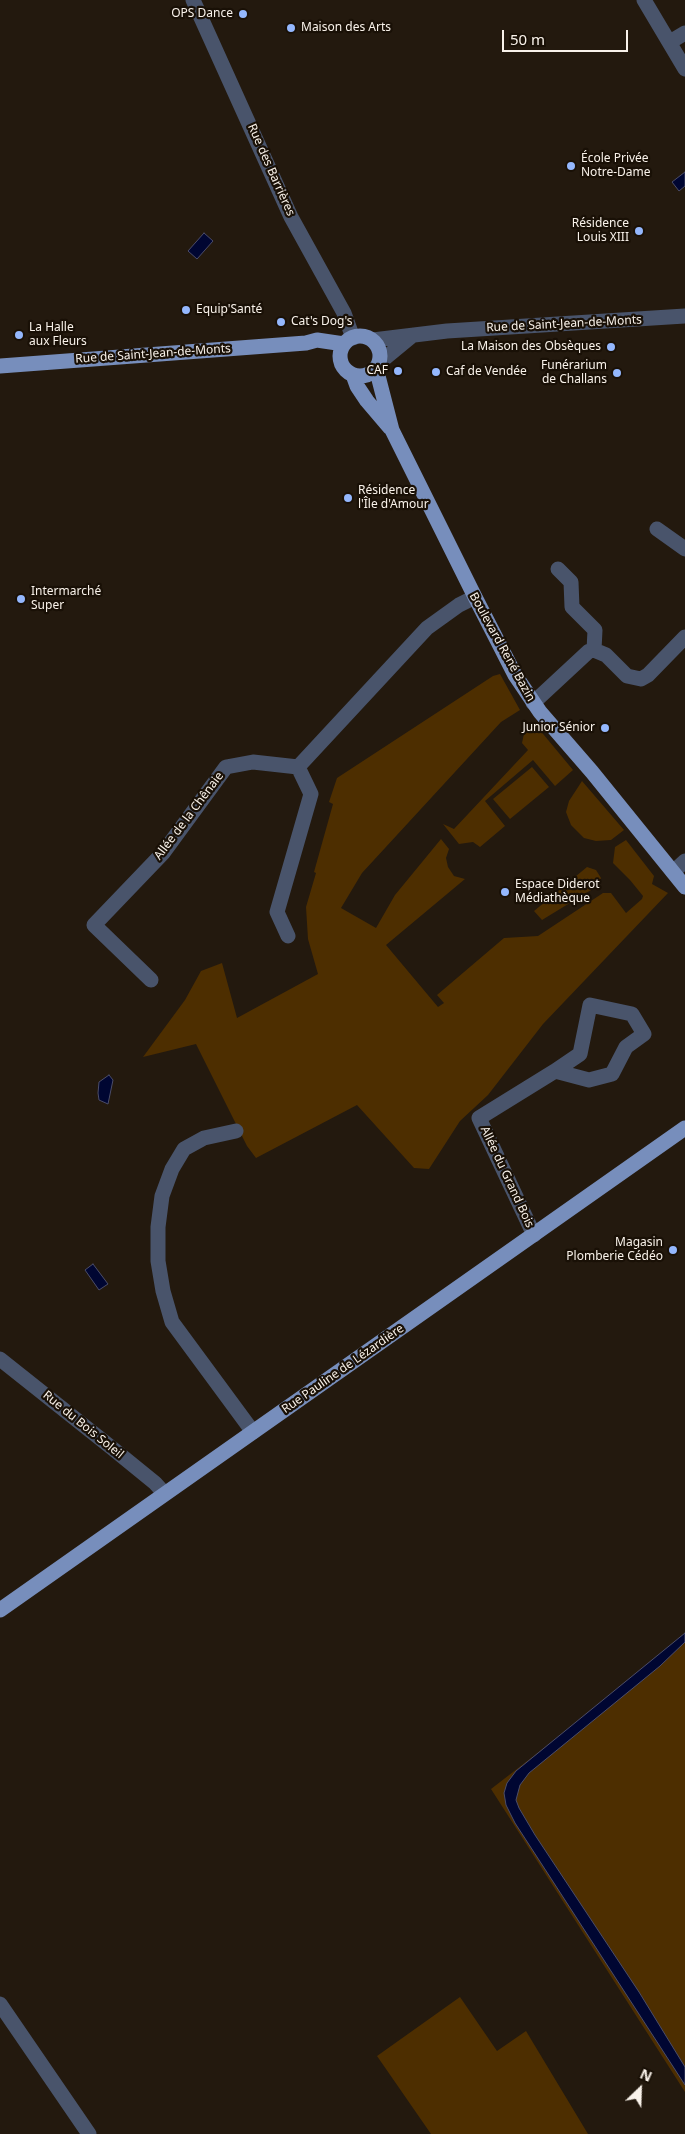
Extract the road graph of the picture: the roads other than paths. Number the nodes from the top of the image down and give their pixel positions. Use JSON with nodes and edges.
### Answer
{"nodes":[{"id":1,"x":193,"y":0,"type":"edge"},
{"id":2,"x":644,"y":0,"type":"edge"},
{"id":3,"x":685,"y":33,"type":"edge"},
{"id":4,"x":670,"y":42,"type":"junction"},
{"id":5,"x":685,"y":68,"type":"edge"},
{"id":6,"x":685,"y":316,"type":"edge"},
{"id":7,"x":413,"y":335,"type":"junction"},
{"id":8,"x":372,"y":340,"type":"junction"},
{"id":9,"x":349,"y":341,"type":"junction"},
{"id":10,"x":306,"y":343,"type":"junction"},
{"id":11,"x":0,"y":366,"type":"edge"},
{"id":12,"x":377,"y":366,"type":"junction"},
{"id":13,"x":348,"y":370,"type":"junction"},
{"id":14,"x":392,"y":430,"type":"junction"},
{"id":15,"x":657,"y":529,"type":"dead end"},
{"id":16,"x":685,"y":549,"type":"edge"},
{"id":17,"x":558,"y":569,"type":"dead end"},
{"id":18,"x":474,"y":598,"type":"junction"},
{"id":19,"x":685,"y":637,"type":"edge"},
{"id":20,"x":594,"y":650,"type":"junction"},
{"id":21,"x":533,"y":703,"type":"junction"},
{"id":22,"x":298,"y":767,"type":"junction"},
{"id":23,"x":685,"y":861,"type":"edge"},
{"id":24,"x":673,"y":872,"type":"junction"},
{"id":25,"x":685,"y":887,"type":"edge"},
{"id":26,"x":288,"y":936,"type":"dead end"},
{"id":27,"x":151,"y":980,"type":"dead end"},
{"id":28,"x":555,"y":1071,"type":"junction"},
{"id":29,"x":685,"y":1128,"type":"edge"},
{"id":30,"x":236,"y":1131,"type":"dead end"},
{"id":31,"x":534,"y":1235,"type":"junction"},
{"id":32,"x":0,"y":1359,"type":"edge"},
{"id":33,"x":253,"y":1432,"type":"junction"},
{"id":34,"x":164,"y":1494,"type":"junction"},
{"id":35,"x":0,"y":1610,"type":"edge"},
{"id":36,"x":0,"y":2004,"type":"edge"},
{"id":37,"x":89,"y":2134,"type":"edge"}],
"edges":[{"from":1,"to":9,"type":"street","name":"Rue des Barrières"},
{"from":2,"to":4,"type":"street"},
{"from":3,"to":4,"type":"street"},
{"from":4,"to":5,"type":"street"},
{"from":6,"to":7,"type":"street","name":"Rue de Saint-Jean-de-Monts"},
{"from":7,"to":8,"type":"street","name":"Rue de Saint-Jean-de-Monts"},
{"from":7,"to":12,"type":"street"},
{"from":8,"to":9,"type":"main road"},
{"from":8,"to":12,"type":"main road"},
{"from":9,"to":10,"type":"main road","name":"Rue de Saint-Jean-de-Monts"},
{"from":9,"to":13,"type":"main road"},
{"from":10,"to":11,"type":"main road","name":"Rue de Saint-Jean-de-Monts"},
{"from":10,"to":13,"type":"main road"},
{"from":12,"to":13,"type":"main road"},
{"from":12,"to":14,"type":"main road","name":"Boulevard René Bazin"},
{"from":13,"to":14,"type":"main road","name":"Boulevard René Bazin"},
{"from":14,"to":18,"type":"main road","name":"Boulevard René Bazin"},
{"from":15,"to":16,"type":"street"},
{"from":17,"to":20,"type":"street"},
{"from":18,"to":21,"type":"main road","name":"Boulevard René Bazin"},
{"from":18,"to":22,"type":"street"},
{"from":19,"to":20,"type":"street"},
{"from":20,"to":21,"type":"street"},
{"from":21,"to":24,"type":"main road","name":"Boulevard René Bazin"},
{"from":22,"to":26,"type":"street"},
{"from":22,"to":27,"type":"street","name":"Allée de la Chênaie"},
{"from":23,"to":24,"type":"street"},
{"from":24,"to":25,"type":"main road","name":"Boulevard René Bazin"},
{"from":28,"to":28,"type":"street","name":"Allée du Grand Bois"},
{"from":28,"to":31,"type":"street","name":"Allée du Grand Bois"},
{"from":29,"to":31,"type":"main road","name":"Rue Pauline de Lézardière"},
{"from":30,"to":33,"type":"street"},
{"from":31,"to":33,"type":"main road","name":"Rue Pauline de Lézardière"},
{"from":32,"to":34,"type":"street","name":"Rue du Bois Soleil"},
{"from":33,"to":34,"type":"main road","name":"Rue Pauline de Lézardière"},
{"from":34,"to":35,"type":"main road","name":"Rue Pauline de Lézardière"},
{"from":36,"to":37,"type":"street"}]}
